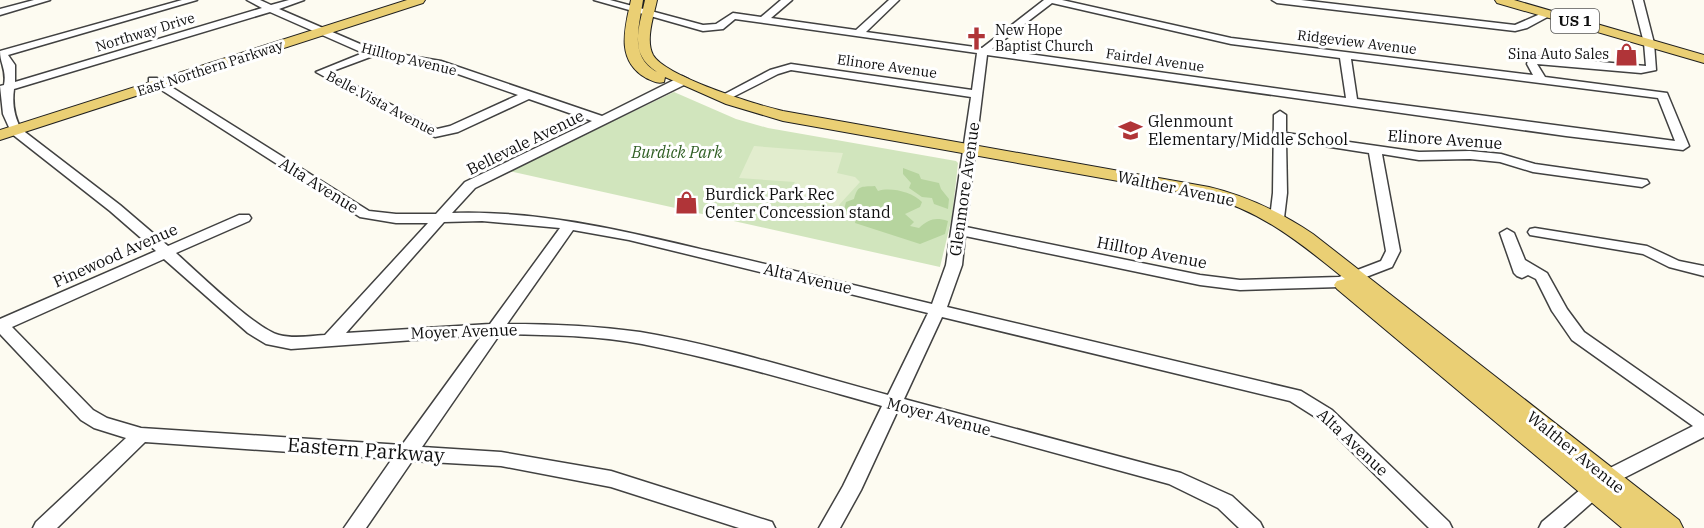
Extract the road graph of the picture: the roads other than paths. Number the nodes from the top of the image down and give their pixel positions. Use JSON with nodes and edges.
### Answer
{"nodes":[{"id":1,"x":45,"y":0,"type":"edge"},
{"id":2,"x":192,"y":0,"type":"edge"},
{"id":3,"x":252,"y":0,"type":"edge"},
{"id":4,"x":299,"y":0,"type":"edge"},
{"id":5,"x":599,"y":0,"type":"edge"},
{"id":6,"x":651,"y":0,"type":"edge"},
{"id":7,"x":787,"y":0,"type":"edge"},
{"id":8,"x":894,"y":0,"type":"edge"},
{"id":9,"x":1050,"y":0,"type":"edge"},
{"id":10,"x":1277,"y":0,"type":"edge"},
{"id":11,"x":1638,"y":0,"type":"edge"},
{"id":12,"x":409,"y":1,"type":"edge"},
{"id":13,"x":1509,"y":1,"type":"edge"},
{"id":14,"x":1334,"y":3,"type":"edge"},
{"id":15,"x":270,"y":8,"type":"junction"},
{"id":16,"x":640,"y":8,"type":"edge"},
{"id":17,"x":0,"y":12,"type":"edge"},
{"id":18,"x":1548,"y":14,"type":"junction"},
{"id":19,"x":762,"y":21,"type":"junction"},
{"id":20,"x":316,"y":30,"type":"junction"},
{"id":21,"x":859,"y":33,"type":"junction"},
{"id":22,"x":1649,"y":43,"type":"junction"},
{"id":23,"x":984,"y":51,"type":"junction"},
{"id":24,"x":372,"y":53,"type":"junction"},
{"id":25,"x":0,"y":54,"type":"edge"},
{"id":26,"x":1345,"y":56,"type":"junction"},
{"id":27,"x":1704,"y":59,"type":"edge"},
{"id":28,"x":1541,"y":80,"type":"junction"},
{"id":29,"x":156,"y":82,"type":"junction"},
{"id":30,"x":679,"y":83,"type":"junction"},
{"id":31,"x":5,"y":88,"type":"edge"},
{"id":32,"x":528,"y":94,"type":"junction"},
{"id":33,"x":976,"y":94,"type":"junction"},
{"id":34,"x":725,"y":97,"type":"junction"},
{"id":35,"x":1352,"y":102,"type":"junction"},
{"id":36,"x":1280,"y":115,"type":"dead end"},
{"id":37,"x":604,"y":121,"type":"junction"},
{"id":38,"x":7,"y":130,"type":"edge"},
{"id":39,"x":1281,"y":136,"type":"junction"},
{"id":40,"x":1678,"y":147,"type":"joint"},
{"id":41,"x":1375,"y":149,"type":"junction"},
{"id":42,"x":968,"y":154,"type":"junction"},
{"id":43,"x":1642,"y":183,"type":"dead end"},
{"id":44,"x":441,"y":216,"type":"junction"},
{"id":45,"x":244,"y":218,"type":"dead end"},
{"id":46,"x":1277,"y":218,"type":"junction"},
{"id":47,"x":569,"y":225,"type":"junction"},
{"id":48,"x":959,"y":230,"type":"junction"},
{"id":49,"x":1534,"y":232,"type":"dead end"},
{"id":50,"x":1507,"y":233,"type":"dead end"},
{"id":51,"x":166,"y":253,"type":"junction"},
{"id":52,"x":1704,"y":271,"type":"edge"},
{"id":53,"x":1348,"y":279,"type":"junction"},
{"id":54,"x":938,"y":309,"type":"junction"},
{"id":55,"x":0,"y":325,"type":"edge"},
{"id":56,"x":495,"y":329,"type":"junction"},
{"id":57,"x":329,"y":340,"type":"junction"},
{"id":58,"x":892,"y":403,"type":"junction"},
{"id":59,"x":1704,"y":427,"type":"edge"},
{"id":60,"x":141,"y":435,"type":"junction"},
{"id":61,"x":407,"y":453,"type":"junction"},
{"id":62,"x":1600,"y":483,"type":"junction"},
{"id":63,"x":45,"y":526,"type":"edge"},
{"id":64,"x":354,"y":528,"type":"edge"},
{"id":65,"x":765,"y":528,"type":"edge"},
{"id":66,"x":830,"y":528,"type":"edge"},
{"id":67,"x":1253,"y":528,"type":"edge"},
{"id":68,"x":1442,"y":528,"type":"edge"},
{"id":69,"x":1549,"y":528,"type":"edge"},
{"id":70,"x":1641,"y":528,"type":"edge"},
{"id":71,"x":1670,"y":528,"type":"edge"}],
"edges":[{"from":1,"to":17,"type":"street"},
{"from":2,"to":25,"type":"street"},
{"from":3,"to":15,"type":"street","name":"Hilltop Avenue"},
{"from":4,"to":15,"type":"street","name":"Northway Drive"},
{"from":5,"to":16,"type":"street","name":"Fairdel Avenue"},
{"from":6,"to":16,"type":"main road","name":"Walther Avenue"},
{"from":7,"to":19,"type":"street"},
{"from":8,"to":21,"type":"street"},
{"from":9,"to":23,"type":"street"},
{"from":9,"to":26,"type":"street","name":"Ridgeview Avenue"},
{"from":10,"to":14,"type":"street"},
{"from":11,"to":22,"type":"street"},
{"from":12,"to":20,"type":"main road","name":"East Northern Parkway"},
{"from":13,"to":18,"type":"main road","number":"US 1"},
{"from":14,"to":18,"type":"street"},
{"from":15,"to":20,"type":"street","name":"Hilltop Avenue"},
{"from":15,"to":31,"type":"street","name":"Northway Drive"},
{"from":16,"to":19,"type":"street","name":"Fairdel Avenue"},
{"from":16,"to":30,"type":"main road","name":"Walther Avenue"},
{"from":18,"to":22,"type":"main road","number":"US 1"},
{"from":19,"to":21,"type":"street","name":"Fairdel Avenue"},
{"from":20,"to":24,"type":"street","name":"Hilltop Avenue"},
{"from":20,"to":29,"type":"main road","name":"East Northern Parkway"},
{"from":21,"to":23,"type":"street","name":"Fairdel Avenue"},
{"from":22,"to":27,"type":"main road","number":"US 1"},
{"from":22,"to":28,"type":"street"},
{"from":23,"to":33,"type":"street","name":"Glenmore Avenue"},
{"from":23,"to":35,"type":"street","name":"Fairdel Avenue"},
{"from":24,"to":32,"type":"street","name":"Hilltop Avenue"},
{"from":24,"to":32,"type":"street","name":"Belle Vista Avenue"},
{"from":25,"to":31,"type":"street"},
{"from":26,"to":28,"type":"street","name":"Ridgeview Avenue"},
{"from":26,"to":35,"type":"street"},
{"from":28,"to":40,"type":"street","name":"Ridgeview Avenue"},
{"from":29,"to":38,"type":"main road","name":"East Northern Parkway"},
{"from":29,"to":44,"type":"street","name":"Alta Avenue"},
{"from":30,"to":34,"type":"main road","name":"Walther Avenue"},
{"from":30,"to":37,"type":"street","name":"Bellevale Avenue"},
{"from":30,"to":42,"type":"main road","name":"Walther Avenue"},
{"from":31,"to":38,"type":"street"},
{"from":32,"to":37,"type":"street","name":"Hilltop Avenue"},
{"from":33,"to":34,"type":"street","name":"Elinore Avenue"},
{"from":33,"to":42,"type":"street","name":"Glenmore Avenue"},
{"from":34,"to":42,"type":"main road","name":"Walther Avenue"},
{"from":35,"to":40,"type":"street","name":"Fairdel Avenue"},
{"from":36,"to":39,"type":"street"},
{"from":37,"to":44,"type":"street","name":"Bellevale Avenue"},
{"from":38,"to":51,"type":"street","name":"Moyer Avenue"},
{"from":39,"to":41,"type":"street","name":"Elinore Avenue"},
{"from":39,"to":46,"type":"street"},
{"from":41,"to":43,"type":"street","name":"Elinore Avenue"},
{"from":41,"to":53,"type":"street"},
{"from":42,"to":46,"type":"main road","name":"Walther Avenue"},
{"from":42,"to":48,"type":"street","name":"Glenmore Avenue"},
{"from":42,"to":53,"type":"main road","name":"Walther Avenue"},
{"from":44,"to":47,"type":"street","name":"Alta Avenue"},
{"from":44,"to":57,"type":"street","name":"Bellevale Avenue"},
{"from":45,"to":51,"type":"street","name":"Pinewood Avenue"},
{"from":46,"to":53,"type":"main road","name":"Walther Avenue"},
{"from":47,"to":54,"type":"street","name":"Alta Avenue"},
{"from":47,"to":56,"type":"street"},
{"from":48,"to":53,"type":"street","name":"Hilltop Avenue"},
{"from":48,"to":54,"type":"street","name":"Glenmore Avenue"},
{"from":49,"to":52,"type":"street"},
{"from":50,"to":59,"type":"street"},
{"from":51,"to":55,"type":"street","name":"Pinewood Avenue"},
{"from":51,"to":57,"type":"street","name":"Moyer Avenue"},
{"from":53,"to":62,"type":"main road","name":"Walther Avenue"},
{"from":54,"to":58,"type":"street","name":"Glenmore Avenue"},
{"from":54,"to":68,"type":"street","name":"Alta Avenue"},
{"from":55,"to":60,"type":"street","name":"Eastern Parkway"},
{"from":56,"to":57,"type":"street","name":"Moyer Avenue"},
{"from":56,"to":58,"type":"street","name":"Moyer Avenue"},
{"from":56,"to":61,"type":"street"},
{"from":58,"to":66,"type":"street","name":"Glenmore Avenue"},
{"from":58,"to":67,"type":"street","name":"Moyer Avenue"},
{"from":59,"to":62,"type":"street"},
{"from":60,"to":61,"type":"street","name":"Eastern Parkway"},
{"from":60,"to":63,"type":"street"},
{"from":61,"to":64,"type":"street"},
{"from":61,"to":65,"type":"street","name":"Eastern Parkway"},
{"from":62,"to":69,"type":"street"},
{"from":62,"to":70,"type":"main road","name":"Walther Avenue"},
{"from":62,"to":71,"type":"main road","name":"Walther Avenue"}]}
